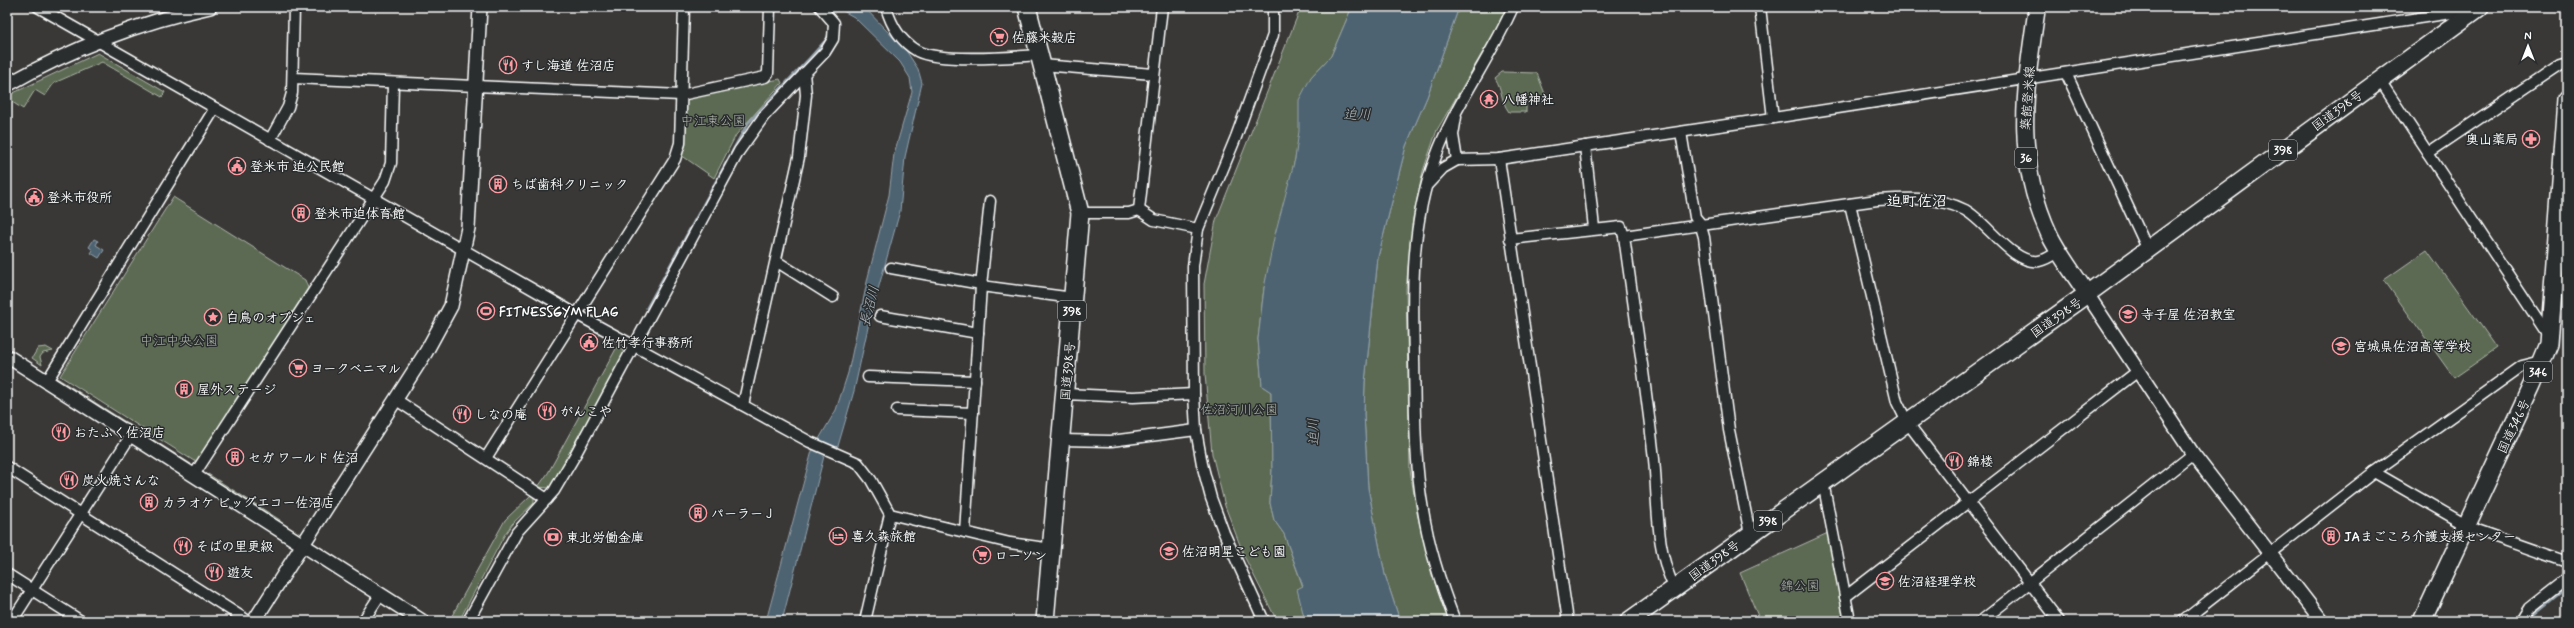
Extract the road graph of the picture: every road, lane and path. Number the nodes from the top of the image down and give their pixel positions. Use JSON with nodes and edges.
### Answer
{"nodes":[{"id":1,"x":38,"y":7,"type":"edge"},
{"id":2,"x":210,"y":7,"type":"edge"},
{"id":3,"x":294,"y":7,"type":"edge"},
{"id":4,"x":480,"y":7,"type":"edge"},
{"id":5,"x":684,"y":7,"type":"edge"},
{"id":6,"x":770,"y":7,"type":"edge"},
{"id":7,"x":820,"y":7,"type":"edge"},
{"id":8,"x":886,"y":7,"type":"edge"},
{"id":9,"x":1027,"y":7,"type":"edge"},
{"id":10,"x":1162,"y":7,"type":"edge"},
{"id":11,"x":1273,"y":7,"type":"edge"},
{"id":12,"x":1513,"y":7,"type":"edge"},
{"id":13,"x":1760,"y":7,"type":"edge"},
{"id":14,"x":2037,"y":7,"type":"edge"},
{"id":15,"x":2474,"y":10,"type":"edge"},
{"id":16,"x":99,"y":42,"type":"junction"},
{"id":17,"x":1041,"y":60,"type":"junction"},
{"id":18,"x":2567,"y":62,"type":"edge"},
{"id":19,"x":2066,"y":72,"type":"junction"},
{"id":20,"x":804,"y":73,"type":"junction"},
{"id":21,"x":1153,"y":74,"type":"junction"},
{"id":22,"x":293,"y":78,"type":"junction"},
{"id":23,"x":2027,"y":79,"type":"junction"},
{"id":24,"x":2379,"y":79,"type":"junction"},
{"id":25,"x":393,"y":84,"type":"junction"},
{"id":26,"x":7,"y":85,"type":"edge"},
{"id":27,"x":476,"y":86,"type":"junction"},
{"id":28,"x":681,"y":95,"type":"junction"},
{"id":29,"x":2567,"y":100,"type":"edge"},
{"id":30,"x":1458,"y":106,"type":"junction"},
{"id":31,"x":215,"y":108,"type":"junction"},
{"id":32,"x":1773,"y":118,"type":"junction"},
{"id":33,"x":1681,"y":132,"type":"junction"},
{"id":34,"x":270,"y":140,"type":"junction"},
{"id":35,"x":1585,"y":146,"type":"junction"},
{"id":36,"x":2428,"y":153,"type":"junction"},
{"id":37,"x":1499,"y":159,"type":"junction"},
{"id":38,"x":1457,"y":160,"type":"junction"},
{"id":39,"x":2563,"y":187,"type":"edge"},
{"id":40,"x":1425,"y":188,"type":"junction"},
{"id":41,"x":372,"y":199,"type":"junction"},
{"id":42,"x":990,"y":200,"type":"dead end"},
{"id":43,"x":1850,"y":204,"type":"junction"},
{"id":44,"x":1139,"y":210,"type":"junction"},
{"id":45,"x":1080,"y":213,"type":"junction"},
{"id":46,"x":1700,"y":223,"type":"junction"},
{"id":47,"x":1594,"y":228,"type":"junction"},
{"id":48,"x":1198,"y":229,"type":"junction"},
{"id":49,"x":1624,"y":236,"type":"junction"},
{"id":50,"x":1510,"y":239,"type":"junction"},
{"id":51,"x":464,"y":250,"type":"junction"},
{"id":52,"x":2148,"y":250,"type":"junction"},
{"id":53,"x":2059,"y":251,"type":"junction"},
{"id":54,"x":776,"y":262,"type":"junction"},
{"id":55,"x":891,"y":268,"type":"dead end"},
{"id":56,"x":981,"y":285,"type":"junction"},
{"id":57,"x":2087,"y":294,"type":"junction"},
{"id":58,"x":832,"y":297,"type":"dead end"},
{"id":59,"x":1073,"y":298,"type":"junction"},
{"id":60,"x":576,"y":314,"type":"junction"},
{"id":61,"x":880,"y":316,"type":"dead end"},
{"id":62,"x":978,"y":332,"type":"junction"},
{"id":63,"x":2550,"y":338,"type":"junction"},
{"id":64,"x":634,"y":346,"type":"junction"},
{"id":65,"x":7,"y":356,"type":"edge"},
{"id":66,"x":2542,"y":361,"type":"junction"},
{"id":67,"x":2138,"y":371,"type":"junction"},
{"id":68,"x":868,"y":377,"type":"dead end"},
{"id":69,"x":47,"y":381,"type":"junction"},
{"id":70,"x":975,"y":381,"type":"junction"},
{"id":71,"x":1065,"y":394,"type":"junction"},
{"id":72,"x":1194,"y":394,"type":"junction"},
{"id":73,"x":395,"y":399,"type":"junction"},
{"id":74,"x":743,"y":405,"type":"junction"},
{"id":75,"x":897,"y":410,"type":"dead end"},
{"id":76,"x":973,"y":413,"type":"junction"},
{"id":77,"x":1907,"y":422,"type":"junction"},
{"id":78,"x":1196,"y":430,"type":"junction"},
{"id":79,"x":131,"y":435,"type":"junction"},
{"id":80,"x":1061,"y":440,"type":"junction"},
{"id":81,"x":2193,"y":454,"type":"junction"},
{"id":82,"x":486,"y":458,"type":"junction"},
{"id":83,"x":7,"y":467,"type":"edge"},
{"id":84,"x":2374,"y":472,"type":"junction"},
{"id":85,"x":194,"y":475,"type":"junction"},
{"id":86,"x":1822,"y":482,"type":"junction"},
{"id":87,"x":547,"y":498,"type":"junction"},
{"id":88,"x":1967,"y":503,"type":"junction"},
{"id":89,"x":81,"y":514,"type":"junction"},
{"id":90,"x":890,"y":514,"type":"junction"},
{"id":91,"x":2467,"y":525,"type":"junction"},
{"id":92,"x":965,"y":532,"type":"junction"},
{"id":93,"x":1750,"y":534,"type":"junction"},
{"id":94,"x":302,"y":545,"type":"junction"},
{"id":95,"x":1052,"y":549,"type":"junction"},
{"id":96,"x":2270,"y":554,"type":"junction"},
{"id":97,"x":2567,"y":562,"type":"edge"},
{"id":98,"x":7,"y":574,"type":"edge"},
{"id":99,"x":2567,"y":579,"type":"edge"},
{"id":100,"x":2030,"y":583,"type":"junction"},
{"id":101,"x":1675,"y":588,"type":"junction"},
{"id":102,"x":32,"y":590,"type":"junction"},
{"id":103,"x":380,"y":595,"type":"junction"},
{"id":104,"x":1845,"y":597,"type":"junction"},
{"id":105,"x":12,"y":621,"type":"edge"},
{"id":106,"x":81,"y":621,"type":"edge"},
{"id":107,"x":248,"y":621,"type":"edge"},
{"id":108,"x":254,"y":621,"type":"edge"},
{"id":109,"x":363,"y":621,"type":"edge"},
{"id":110,"x":422,"y":621,"type":"edge"},
{"id":111,"x":468,"y":621,"type":"edge"},
{"id":112,"x":865,"y":621,"type":"edge"},
{"id":113,"x":1045,"y":621,"type":"edge"},
{"id":114,"x":1264,"y":621,"type":"edge"},
{"id":115,"x":1455,"y":621,"type":"edge"},
{"id":116,"x":1568,"y":621,"type":"edge"},
{"id":117,"x":1629,"y":621,"type":"edge"},
{"id":118,"x":1850,"y":621,"type":"edge"},
{"id":119,"x":1981,"y":621,"type":"edge"},
{"id":120,"x":2059,"y":621,"type":"edge"},
{"id":121,"x":2183,"y":621,"type":"edge"},
{"id":122,"x":2322,"y":621,"type":"edge"},
{"id":123,"x":2422,"y":621,"type":"edge"},
{"id":124,"x":2522,"y":621,"type":"edge"}],
"edges":[{"from":1,"to":16,"type":"street"},
{"from":2,"to":16,"type":"street"},
{"from":3,"to":22,"type":"street"},
{"from":4,"to":27,"type":"street"},
{"from":5,"to":28,"type":"street"},
{"from":6,"to":28,"type":"street"},
{"from":7,"to":20,"type":"street"},
{"from":8,"to":17,"type":"street"},
{"from":9,"to":17,"type":"highway","name":"国道398号","number":"398"},
{"from":10,"to":21,"type":"street"},
{"from":11,"to":48,"type":"street"},
{"from":12,"to":30,"type":"street"},
{"from":13,"to":32,"type":"street"},
{"from":14,"to":23,"type":"main road","name":"築館登米線","number":"36"},
{"from":15,"to":19,"type":"street"},
{"from":15,"to":24,"type":"highway","name":"国道398号","number":"398"},
{"from":16,"to":26,"type":"street"},
{"from":16,"to":31,"type":"street"},
{"from":17,"to":21,"type":"street"},
{"from":17,"to":45,"type":"highway","name":"国道398号","number":"398"},
{"from":18,"to":36,"type":"street"},
{"from":19,"to":23,"type":"street"},
{"from":19,"to":52,"type":"street"},
{"from":20,"to":54,"type":"street"},
{"from":20,"to":64,"type":"street"},
{"from":21,"to":44,"type":"street"},
{"from":22,"to":25,"type":"street"},
{"from":22,"to":34,"type":"street"},
{"from":23,"to":32,"type":"street"},
{"from":23,"to":53,"type":"main road","name":"築館登米線","number":"36"},
{"from":24,"to":36,"type":"street"},
{"from":24,"to":52,"type":"highway","name":"国道398号","number":"398"},
{"from":25,"to":27,"type":"street"},
{"from":25,"to":41,"type":"street"},
{"from":27,"to":28,"type":"street"},
{"from":27,"to":51,"type":"street"},
{"from":28,"to":60,"type":"street"},
{"from":29,"to":39,"type":"highway","name":"国道346号","number":"346"},
{"from":30,"to":38,"type":"street"},
{"from":30,"to":40,"type":"street"},
{"from":31,"to":34,"type":"street"},
{"from":31,"to":69,"type":"street"},
{"from":32,"to":33,"type":"street"},
{"from":33,"to":35,"type":"street"},
{"from":33,"to":46,"type":"street"},
{"from":34,"to":41,"type":"street"},
{"from":35,"to":37,"type":"street"},
{"from":35,"to":47,"type":"street"},
{"from":36,"to":63,"type":"street"},
{"from":37,"to":38,"type":"street"},
{"from":37,"to":50,"type":"street"},
{"from":38,"to":40,"type":"street"},
{"from":39,"to":63,"type":"highway","name":"国道346号","number":"346"},
{"from":40,"to":115,"type":"street"},
{"from":41,"to":51,"type":"street"},
{"from":41,"to":85,"type":"street"},
{"from":42,"to":56,"type":"street"},
{"from":43,"to":46,"type":"street"},
{"from":43,"to":53,"type":"street"},
{"from":43,"to":77,"type":"street"},
{"from":44,"to":45,"type":"street"},
{"from":44,"to":48,"type":"street"},
{"from":45,"to":59,"type":"highway","name":"国道398号","number":"398"},
{"from":46,"to":49,"type":"street"},
{"from":46,"to":93,"type":"street"},
{"from":47,"to":49,"type":"street"},
{"from":47,"to":50,"type":"street"},
{"from":48,"to":72,"type":"street"},
{"from":49,"to":101,"type":"street"},
{"from":50,"to":116,"type":"street"},
{"from":51,"to":60,"type":"street"},
{"from":51,"to":73,"type":"street"},
{"from":52,"to":57,"type":"highway","name":"国道398号","number":"398"},
{"from":53,"to":57,"type":"main road","name":"築館登米線","number":"36"},
{"from":54,"to":58,"type":"street"},
{"from":54,"to":74,"type":"street"},
{"from":55,"to":56,"type":"street"},
{"from":56,"to":59,"type":"street"},
{"from":56,"to":62,"type":"street"},
{"from":57,"to":67,"type":"street"},
{"from":57,"to":77,"type":"highway","name":"国道398号","number":"398"},
{"from":59,"to":71,"type":"highway","name":"国道398号","number":"398"},
{"from":60,"to":64,"type":"street"},
{"from":60,"to":82,"type":"street"},
{"from":61,"to":62,"type":"street"},
{"from":62,"to":70,"type":"street"},
{"from":63,"to":66,"type":"highway","name":"国道346号","number":"346"},
{"from":64,"to":74,"type":"street"},
{"from":64,"to":87,"type":"street"},
{"from":65,"to":69,"type":"street"},
{"from":66,"to":84,"type":"street"},
{"from":66,"to":91,"type":"highway","name":"国道346号","number":"346"},
{"from":67,"to":81,"type":"street"},
{"from":67,"to":88,"type":"street"},
{"from":68,"to":70,"type":"street"},
{"from":69,"to":79,"type":"street"},
{"from":70,"to":76,"type":"street"},
{"from":71,"to":72,"type":"street"},
{"from":71,"to":80,"type":"highway","name":"国道398号","number":"398"},
{"from":72,"to":78,"type":"street"},
{"from":73,"to":82,"type":"street"},
{"from":73,"to":94,"type":"street"},
{"from":74,"to":90,"type":"street"},
{"from":75,"to":76,"type":"street"},
{"from":76,"to":92,"type":"street"},
{"from":77,"to":86,"type":"highway","name":"国道398号","number":"398"},
{"from":77,"to":88,"type":"street"},
{"from":78,"to":80,"type":"street"},
{"from":78,"to":114,"type":"street"},
{"from":79,"to":85,"type":"street"},
{"from":79,"to":89,"type":"street"},
{"from":80,"to":95,"type":"highway","name":"国道398号","number":"398"},
{"from":81,"to":96,"type":"street"},
{"from":81,"to":100,"type":"street"},
{"from":82,"to":87,"type":"street"},
{"from":83,"to":89,"type":"street"},
{"from":84,"to":91,"type":"street"},
{"from":84,"to":96,"type":"street"},
{"from":85,"to":94,"type":"street"},
{"from":86,"to":93,"type":"highway","name":"国道398号","number":"398"},
{"from":86,"to":104,"type":"street"},
{"from":87,"to":111,"type":"street"},
{"from":88,"to":100,"type":"street"},
{"from":88,"to":104,"type":"street"},
{"from":89,"to":102,"type":"street"},
{"from":89,"to":107,"type":"street"},
{"from":90,"to":92,"type":"street"},
{"from":90,"to":112,"type":"street"},
{"from":91,"to":97,"type":"street"},
{"from":91,"to":123,"type":"highway","name":"国道346号","number":"346"},
{"from":92,"to":95,"type":"street"},
{"from":93,"to":101,"type":"highway","name":"国道398号","number":"398"},
{"from":94,"to":103,"type":"street"},
{"from":94,"to":108,"type":"street"},
{"from":95,"to":113,"type":"highway","name":"国道398号","number":"398"},
{"from":96,"to":121,"type":"street"},
{"from":96,"to":122,"type":"street"},
{"from":98,"to":102,"type":"street"},
{"from":99,"to":124,"type":"street"},
{"from":100,"to":119,"type":"street"},
{"from":100,"to":120,"type":"street"},
{"from":101,"to":117,"type":"highway","name":"国道398号","number":"398"},
{"from":102,"to":105,"type":"street"},
{"from":102,"to":106,"type":"street"},
{"from":103,"to":109,"type":"street"},
{"from":103,"to":110,"type":"street"},
{"from":104,"to":118,"type":"street"}]}
